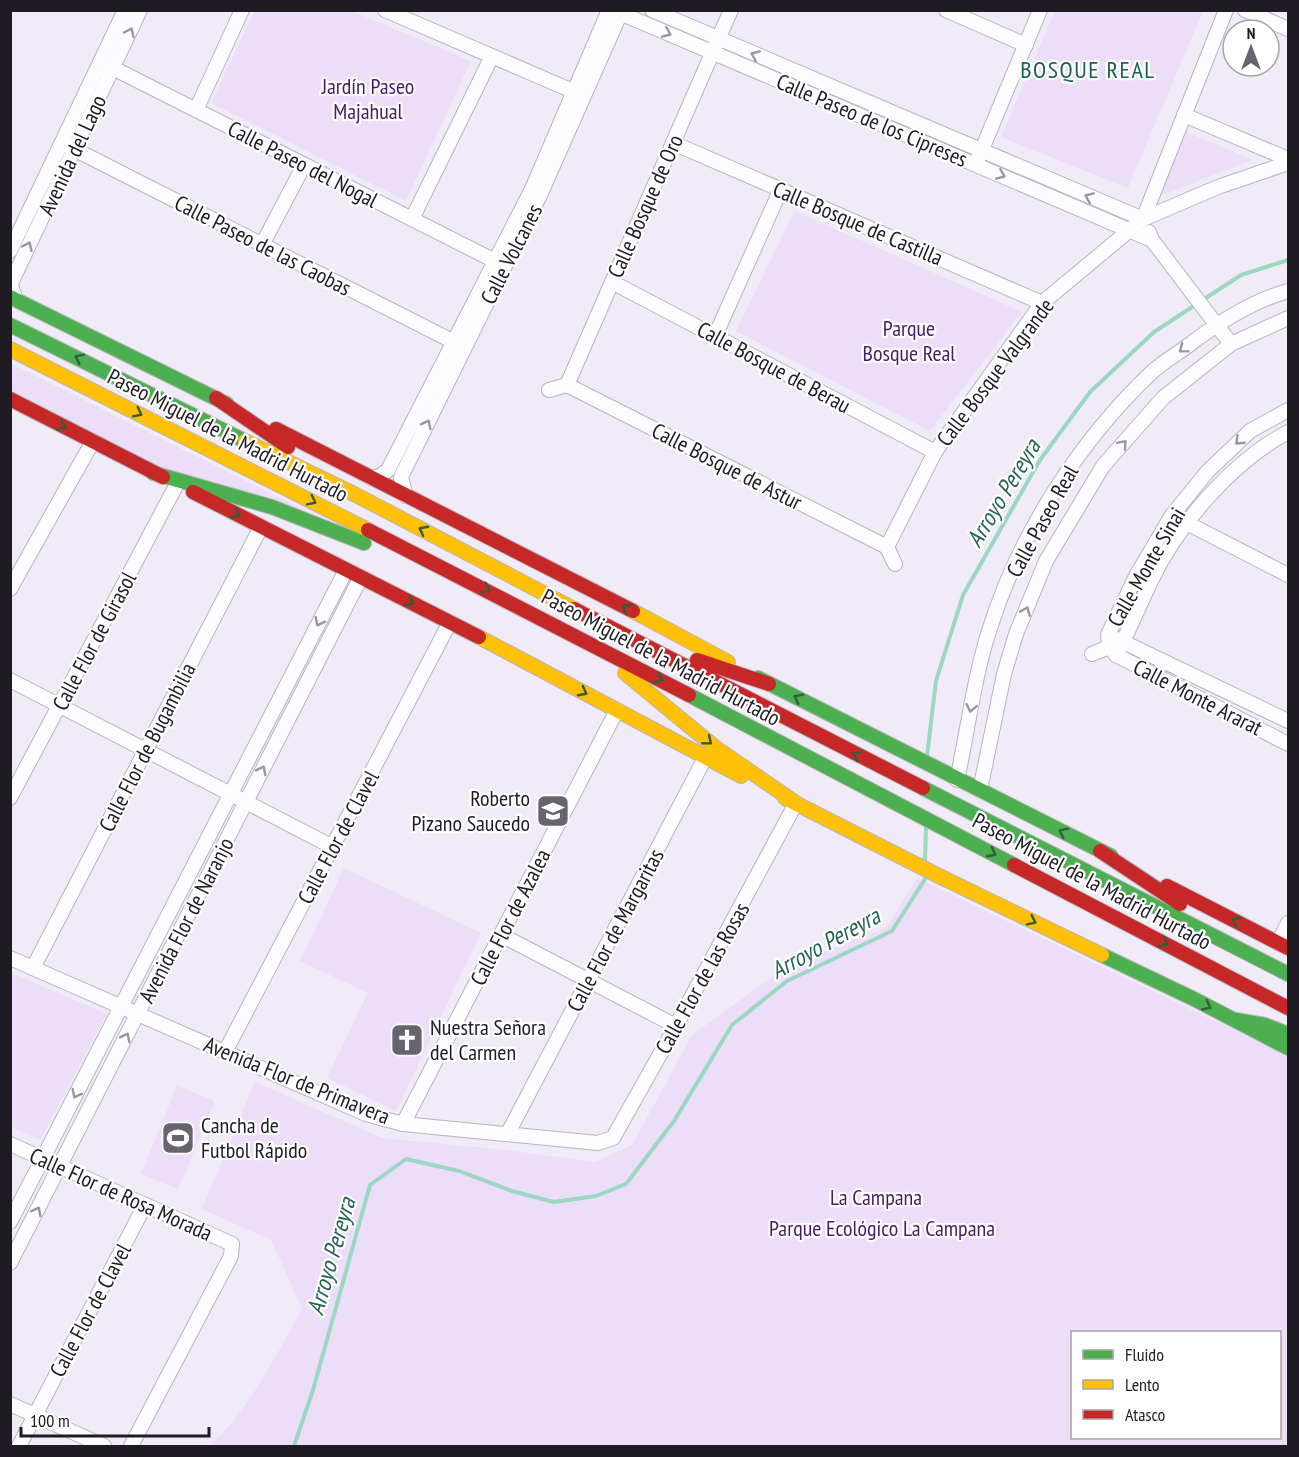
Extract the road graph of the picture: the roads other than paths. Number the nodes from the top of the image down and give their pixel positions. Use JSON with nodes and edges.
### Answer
{"nodes":[{"id":1,"x":125,"y":10,"type":"edge"},
{"id":2,"x":140,"y":10,"type":"edge"},
{"id":3,"x":242,"y":10,"type":"edge"},
{"id":4,"x":385,"y":10,"type":"edge"},
{"id":5,"x":652,"y":10,"type":"edge"},
{"id":6,"x":731,"y":10,"type":"edge"},
{"id":7,"x":946,"y":10,"type":"edge"},
{"id":8,"x":1040,"y":10,"type":"edge"},
{"id":9,"x":1226,"y":10,"type":"edge"},
{"id":10,"x":1245,"y":10,"type":"edge"},
{"id":11,"x":616,"y":11,"type":"edge"},
{"id":12,"x":1288,"y":29,"type":"edge"},
{"id":13,"x":718,"y":39,"type":"junction"},
{"id":14,"x":1026,"y":45,"type":"junction"},
{"id":15,"x":712,"y":53,"type":"junction"},
{"id":16,"x":492,"y":56,"type":"junction"},
{"id":17,"x":107,"y":65,"type":"junction"},
{"id":18,"x":579,"y":94,"type":"junction"},
{"id":19,"x":196,"y":110,"type":"junction"},
{"id":20,"x":1185,"y":115,"type":"junction"},
{"id":21,"x":673,"y":142,"type":"junction"},
{"id":22,"x":68,"y":146,"type":"junction"},
{"id":23,"x":981,"y":151,"type":"junction"},
{"id":24,"x":1288,"y":161,"type":"edge"},
{"id":25,"x":976,"y":164,"type":"junction"},
{"id":26,"x":304,"y":165,"type":"junction"},
{"id":27,"x":781,"y":189,"type":"junction"},
{"id":28,"x":47,"y":190,"type":"junction"},
{"id":29,"x":412,"y":219,"type":"junction"},
{"id":30,"x":1143,"y":219,"type":"junction"},
{"id":31,"x":1131,"y":230,"type":"junction"},
{"id":32,"x":1152,"y":240,"type":"junction"},
{"id":33,"x":262,"y":245,"type":"junction"},
{"id":34,"x":10,"y":251,"type":"edge"},
{"id":35,"x":500,"y":264,"type":"junction"},
{"id":36,"x":612,"y":282,"type":"junction"},
{"id":37,"x":1288,"y":291,"type":"edge"},
{"id":38,"x":13,"y":299,"type":"edge"},
{"id":39,"x":1042,"y":303,"type":"junction"},
{"id":40,"x":1288,"y":318,"type":"edge"},
{"id":41,"x":1214,"y":322,"type":"junction"},
{"id":42,"x":10,"y":325,"type":"edge"},
{"id":43,"x":715,"y":336,"type":"junction"},
{"id":44,"x":1231,"y":344,"type":"junction"},
{"id":45,"x":459,"y":345,"type":"junction"},
{"id":46,"x":10,"y":349,"type":"edge"},
{"id":47,"x":567,"y":385,"type":"junction"},
{"id":48,"x":549,"y":390,"type":"dead end"},
{"id":49,"x":435,"y":394,"type":"junction"},
{"id":50,"x":216,"y":398,"type":"junction"},
{"id":51,"x":10,"y":399,"type":"edge"},
{"id":52,"x":1288,"y":410,"type":"edge"},
{"id":53,"x":1288,"y":432,"type":"edge"},
{"id":54,"x":93,"y":441,"type":"junction"},
{"id":55,"x":935,"y":452,"type":"junction"},
{"id":56,"x":153,"y":473,"type":"junction"},
{"id":57,"x":371,"y":478,"type":"junction"},
{"id":58,"x":177,"y":484,"type":"junction"},
{"id":59,"x":356,"y":495,"type":"junction"},
{"id":60,"x":406,"y":496,"type":"junction"},
{"id":61,"x":1172,"y":515,"type":"junction"},
{"id":62,"x":1187,"y":523,"type":"junction"},
{"id":63,"x":261,"y":527,"type":"junction"},
{"id":64,"x":886,"y":547,"type":"junction"},
{"id":65,"x":412,"y":551,"type":"junction"},
{"id":66,"x":895,"y":564,"type":"dead end"},
{"id":67,"x":346,"y":570,"type":"junction"},
{"id":68,"x":1288,"y":574,"type":"edge"},
{"id":69,"x":361,"y":577,"type":"junction"},
{"id":70,"x":10,"y":589,"type":"edge"},
{"id":71,"x":450,"y":622,"type":"junction"},
{"id":72,"x":991,"y":626,"type":"junction"},
{"id":73,"x":617,"y":632,"type":"junction"},
{"id":74,"x":1016,"y":634,"type":"junction"},
{"id":75,"x":581,"y":638,"type":"junction"},
{"id":76,"x":1123,"y":642,"type":"junction"},
{"id":77,"x":1111,"y":646,"type":"junction"},
{"id":78,"x":1092,"y":654,"type":"dead end"},
{"id":79,"x":979,"y":668,"type":"junction"},
{"id":80,"x":1004,"y":674,"type":"junction"},
{"id":81,"x":10,"y":680,"type":"edge"},
{"id":82,"x":769,"y":684,"type":"junction"},
{"id":83,"x":60,"y":705,"type":"junction"},
{"id":84,"x":617,"y":710,"type":"junction"},
{"id":85,"x":1288,"y":722,"type":"edge"},
{"id":86,"x":1288,"y":744,"type":"edge"},
{"id":87,"x":146,"y":750,"type":"junction"},
{"id":88,"x":705,"y":758,"type":"junction"},
{"id":89,"x":957,"y":780,"type":"junction"},
{"id":90,"x":980,"y":790,"type":"junction"},
{"id":91,"x":231,"y":794,"type":"junction"},
{"id":92,"x":10,"y":798,"type":"edge"},
{"id":93,"x":246,"y":802,"type":"junction"},
{"id":94,"x":796,"y":803,"type":"junction"},
{"id":95,"x":333,"y":847,"type":"junction"},
{"id":96,"x":1100,"y":851,"type":"junction"},
{"id":97,"x":1288,"y":923,"type":"edge"},
{"id":98,"x":501,"y":934,"type":"junction"},
{"id":99,"x":1283,"y":945,"type":"edge"},
{"id":100,"x":10,"y":958,"type":"edge"},
{"id":101,"x":33,"y":968,"type":"junction"},
{"id":102,"x":1287,"y":973,"type":"edge"},
{"id":103,"x":589,"y":980,"type":"junction"},
{"id":104,"x":121,"y":1006,"type":"junction"},
{"id":105,"x":1288,"y":1008,"type":"edge"},
{"id":106,"x":138,"y":1014,"type":"junction"},
{"id":107,"x":1236,"y":1020,"type":"junction"},
{"id":108,"x":676,"y":1026,"type":"junction"},
{"id":109,"x":1288,"y":1034,"type":"edge"},
{"id":110,"x":1288,"y":1048,"type":"edge"},
{"id":111,"x":225,"y":1052,"type":"junction"},
{"id":112,"x":403,"y":1124,"type":"junction"},
{"id":113,"x":508,"y":1133,"type":"junction"},
{"id":114,"x":598,"y":1143,"type":"joint"},
{"id":115,"x":10,"y":1144,"type":"edge"},
{"id":116,"x":43,"y":1159,"type":"junction"},
{"id":117,"x":60,"y":1167,"type":"junction"},
{"id":118,"x":145,"y":1205,"type":"junction"},
{"id":119,"x":10,"y":1222,"type":"edge"},
{"id":120,"x":10,"y":1263,"type":"edge"},
{"id":121,"x":10,"y":1404,"type":"edge"},
{"id":122,"x":35,"y":1415,"type":"junction"},
{"id":123,"x":19,"y":1446,"type":"edge"},
{"id":124,"x":104,"y":1446,"type":"edge"},
{"id":125,"x":131,"y":1446,"type":"edge"}],
"edges":[{"from":1,"to":17,"type":"street","name":"Avenida del Lago"},
{"from":17,"to":2,"type":"street","name":"Avenida del Lago","one_way":true},
{"from":3,"to":19,"type":"street"},
{"from":4,"to":16,"type":"street"},
{"from":5,"to":13,"type":"street","name":"Calle Paseo de los Cipreses"},
{"from":6,"to":13,"type":"street","name":"Calle Bosque de Oro"},
{"from":7,"to":14,"type":"street"},
{"from":8,"to":14,"type":"street"},
{"from":9,"to":20,"type":"street"},
{"from":10,"to":12,"type":"street"},
{"from":11,"to":15,"type":"street","name":"Calle Paseo de los Cipreses","one_way":true},
{"from":11,"to":18,"type":"street","name":"Calle Volcanes"},
{"from":13,"to":15,"type":"street","name":"Calle Bosque de Oro"},
{"from":23,"to":13,"type":"street","name":"Calle Paseo de los Cipreses","one_way":true},
{"from":14,"to":23,"type":"street"},
{"from":15,"to":21,"type":"street","name":"Calle Bosque de Oro"},
{"from":15,"to":25,"type":"street","name":"Calle Paseo de los Cipreses"},
{"from":16,"to":18,"type":"street"},
{"from":16,"to":29,"type":"street"},
{"from":17,"to":19,"type":"street","name":"Calle Paseo del Nogal"},
{"from":17,"to":22,"type":"street","name":"Avenida del Lago"},
{"from":18,"to":35,"type":"street","name":"Calle Volcanes"},
{"from":19,"to":26,"type":"street","name":"Calle Paseo del Nogal"},
{"from":20,"to":24,"type":"street"},
{"from":20,"to":30,"type":"street"},
{"from":21,"to":27,"type":"street","name":"Calle Bosque de Castilla"},
{"from":21,"to":36,"type":"street","name":"Calle Bosque de Oro"},
{"from":22,"to":28,"type":"street","name":"Avenida del Lago"},
{"from":22,"to":33,"type":"street","name":"Calle Paseo de las Caobas"},
{"from":23,"to":25,"type":"street"},
{"from":30,"to":23,"type":"street","name":"Calle Paseo de los Cipreses","one_way":true},
{"from":24,"to":30,"type":"street","name":"Calle Bosque Valgrande"},
{"from":25,"to":31,"type":"street","name":"Calle Paseo de los Cipreses","one_way":true},
{"from":26,"to":29,"type":"street","name":"Calle Paseo del Nogal"},
{"from":26,"to":33,"type":"street"},
{"from":27,"to":39,"type":"street","name":"Calle Bosque de Castilla"},
{"from":27,"to":43,"type":"street"},
{"from":28,"to":34,"type":"street","name":"Avenida del Lago"},
{"from":38,"to":28,"type":"street","name":"Avenida del Lago","one_way":true},
{"from":29,"to":35,"type":"street","name":"Calle Paseo del Nogal"},
{"from":30,"to":31,"type":"street","name":"Calle Bosque Valgrande"},
{"from":30,"to":32,"type":"street"},
{"from":31,"to":32,"type":"street","name":"Calle Paseo de los Cipreses"},
{"from":31,"to":39,"type":"street","name":"Calle Bosque Valgrande"},
{"from":32,"to":41,"type":"street"},
{"from":33,"to":45,"type":"street","name":"Calle Paseo de las Caobas"},
{"from":35,"to":45,"type":"street","name":"Calle Volcanes"},
{"from":36,"to":43,"type":"street","name":"Calle Bosque de Berau"},
{"from":36,"to":47,"type":"street","name":"Calle Bosque de Oro"},
{"from":37,"to":41,"type":"street","name":"Calle Paseo Real"},
{"from":38,"to":50,"type":"main road"},
{"from":39,"to":55,"type":"street","name":"Calle Bosque Valgrande"},
{"from":40,"to":44,"type":"street","name":"Calle Paseo Real"},
{"from":41,"to":44,"type":"street"},
{"from":41,"to":72,"type":"street","name":"Calle Paseo Real","one_way":true},
{"from":59,"to":42,"type":"main road","name":"Paseo Miguel de la Madrid Hurtado","one_way":true},
{"from":43,"to":55,"type":"street","name":"Calle Bosque de Berau"},
{"from":74,"to":44,"type":"street","name":"Calle Paseo Real","one_way":true},
{"from":45,"to":49,"type":"street","name":"Calle Volcanes"},
{"from":46,"to":65,"type":"main road","name":"Paseo Miguel de la Madrid Hurtado","one_way":true},
{"from":47,"to":48,"type":"street"},
{"from":47,"to":64,"type":"street","name":"Calle Bosque de Astur"},
{"from":49,"to":57,"type":"street","name":"Calle Volcanes"},
{"from":60,"to":49,"type":"street","name":"Calle Volcanes","one_way":true},
{"from":50,"to":57,"type":"main road"},
{"from":50,"to":59,"type":"main road"},
{"from":51,"to":54,"type":"main road","one_way":true},
{"from":52,"to":61,"type":"street","name":"Calle Monte Sinai","one_way":true},
{"from":53,"to":62,"type":"street","name":"Calle Monte Sinai"},
{"from":54,"to":56,"type":"main road"},
{"from":54,"to":70,"type":"street"},
{"from":55,"to":64,"type":"street","name":"Calle Bosque Valgrande"},
{"from":56,"to":58,"type":"main road"},
{"from":56,"to":65,"type":"main road"},
{"from":57,"to":60,"type":"main road"},
{"from":58,"to":63,"type":"main road","one_way":true},
{"from":58,"to":83,"type":"street","name":"Calle Flor de Girasol"},
{"from":73,"to":59,"type":"main road","name":"Paseo Miguel de la Madrid Hurtado","one_way":true},
{"from":82,"to":60,"type":"main road","one_way":true},
{"from":61,"to":62,"type":"street"},
{"from":61,"to":77,"type":"street","name":"Calle Monte Sinai"},
{"from":62,"to":68,"type":"street"},
{"from":62,"to":76,"type":"street","name":"Calle Monte Sinai"},
{"from":63,"to":67,"type":"main road"},
{"from":63,"to":87,"type":"street","name":"Calle Flor de Bugambilia"},
{"from":64,"to":66,"type":"street"},
{"from":65,"to":75,"type":"main road","name":"Paseo Miguel de la Madrid Hurtado","one_way":true},
{"from":67,"to":69,"type":"main road"},
{"from":67,"to":91,"type":"street","name":"Avenida Flor de Naranjo","one_way":true},
{"from":69,"to":71,"type":"main road","one_way":true},
{"from":93,"to":69,"type":"street","name":"Avenida Flor de Naranjo","one_way":true},
{"from":71,"to":84,"type":"main road","one_way":true},
{"from":71,"to":95,"type":"street","name":"Calle Flor de Clavel"},
{"from":72,"to":74,"type":"street"},
{"from":72,"to":79,"type":"street","name":"Calle Paseo Real"},
{"from":73,"to":82,"type":"main road"},
{"from":102,"to":73,"type":"main road","name":"Paseo Miguel de la Madrid Hurtado","one_way":true},
{"from":74,"to":80,"type":"street","name":"Calle Paseo Real"},
{"from":75,"to":94,"type":"main road","one_way":true},
{"from":75,"to":105,"type":"main road","name":"Paseo Miguel de la Madrid Hurtado","one_way":true},
{"from":76,"to":77,"type":"street","name":"Calle Monte Sinai"},
{"from":76,"to":85,"type":"street","name":"Calle Monte Ararat"},
{"from":77,"to":78,"type":"street","name":"Calle Monte Sinai"},
{"from":77,"to":86,"type":"street","name":"Calle Monte Ararat"},
{"from":79,"to":80,"type":"street"},
{"from":79,"to":89,"type":"street","name":"Calle Paseo Real","one_way":true},
{"from":80,"to":90,"type":"street","name":"Calle Paseo Real"},
{"from":81,"to":83,"type":"street"},
{"from":89,"to":82,"type":"main road","one_way":true},
{"from":83,"to":87,"type":"street"},
{"from":83,"to":92,"type":"street","name":"Calle Flor de Girasol"},
{"from":84,"to":88,"type":"main road"},
{"from":84,"to":98,"type":"street","name":"Calle Flor de Azalea"},
{"from":87,"to":91,"type":"street"},
{"from":87,"to":101,"type":"street","name":"Calle Flor de Bugambilia"},
{"from":88,"to":94,"type":"main road"},
{"from":88,"to":103,"type":"street","name":"Calle Flor de Margaritas"},
{"from":89,"to":90,"type":"main road"},
{"from":96,"to":90,"type":"main road","one_way":true},
{"from":91,"to":93,"type":"street"},
{"from":91,"to":104,"type":"street","name":"Avenida Flor de Naranjo"},
{"from":93,"to":95,"type":"street"},
{"from":93,"to":106,"type":"street","name":"Avenida Flor de Naranjo"},
{"from":94,"to":107,"type":"main road","one_way":true},
{"from":94,"to":108,"type":"street","name":"Calle Flor de las Rosas"},
{"from":95,"to":111,"type":"street","name":"Calle Flor de Clavel"},
{"from":99,"to":96,"type":"main road","one_way":true},
{"from":96,"to":102,"type":"main road"},
{"from":97,"to":99,"type":"street"},
{"from":98,"to":103,"type":"street"},
{"from":98,"to":112,"type":"street","name":"Calle Flor de Azalea"},
{"from":100,"to":101,"type":"street","name":"Avenida Flor de Primavera"},
{"from":101,"to":104,"type":"street","name":"Avenida Flor de Primavera"},
{"from":103,"to":108,"type":"street"},
{"from":103,"to":113,"type":"street","name":"Calle Flor de Margaritas"},
{"from":104,"to":106,"type":"street","name":"Avenida Flor de Primavera"},
{"from":104,"to":116,"type":"street","name":"Avenida Flor de Naranjo","one_way":true},
{"from":106,"to":111,"type":"street","name":"Avenida Flor de Primavera"},
{"from":117,"to":106,"type":"street","name":"Avenida Flor de Naranjo","one_way":true},
{"from":107,"to":109,"type":"main road"},
{"from":107,"to":110,"type":"main road"},
{"from":108,"to":114,"type":"street","name":"Calle Flor de las Rosas"},
{"from":111,"to":112,"type":"street","name":"Avenida Flor de Primavera"},
{"from":112,"to":113,"type":"street","name":"Avenida Flor de Primavera"},
{"from":113,"to":114,"type":"street","name":"Avenida Flor de Primavera"},
{"from":115,"to":116,"type":"street","name":"Calle Flor de Rosa Morada"},
{"from":116,"to":117,"type":"street","name":"Calle Flor de Rosa Morada"},
{"from":116,"to":119,"type":"street","name":"Avenida Flor de Naranjo"},
{"from":117,"to":118,"type":"street","name":"Calle Flor de Rosa Morada"},
{"from":120,"to":117,"type":"street","name":"Avenida Flor de Naranjo","one_way":true},
{"from":118,"to":122,"type":"street","name":"Calle Flor de Clavel"},
{"from":118,"to":125,"type":"street","name":"Calle Flor de Rosa Morada"},
{"from":121,"to":122,"type":"street"},
{"from":122,"to":123,"type":"street","name":"Calle Flor de Clavel"},
{"from":122,"to":124,"type":"street"}]}
